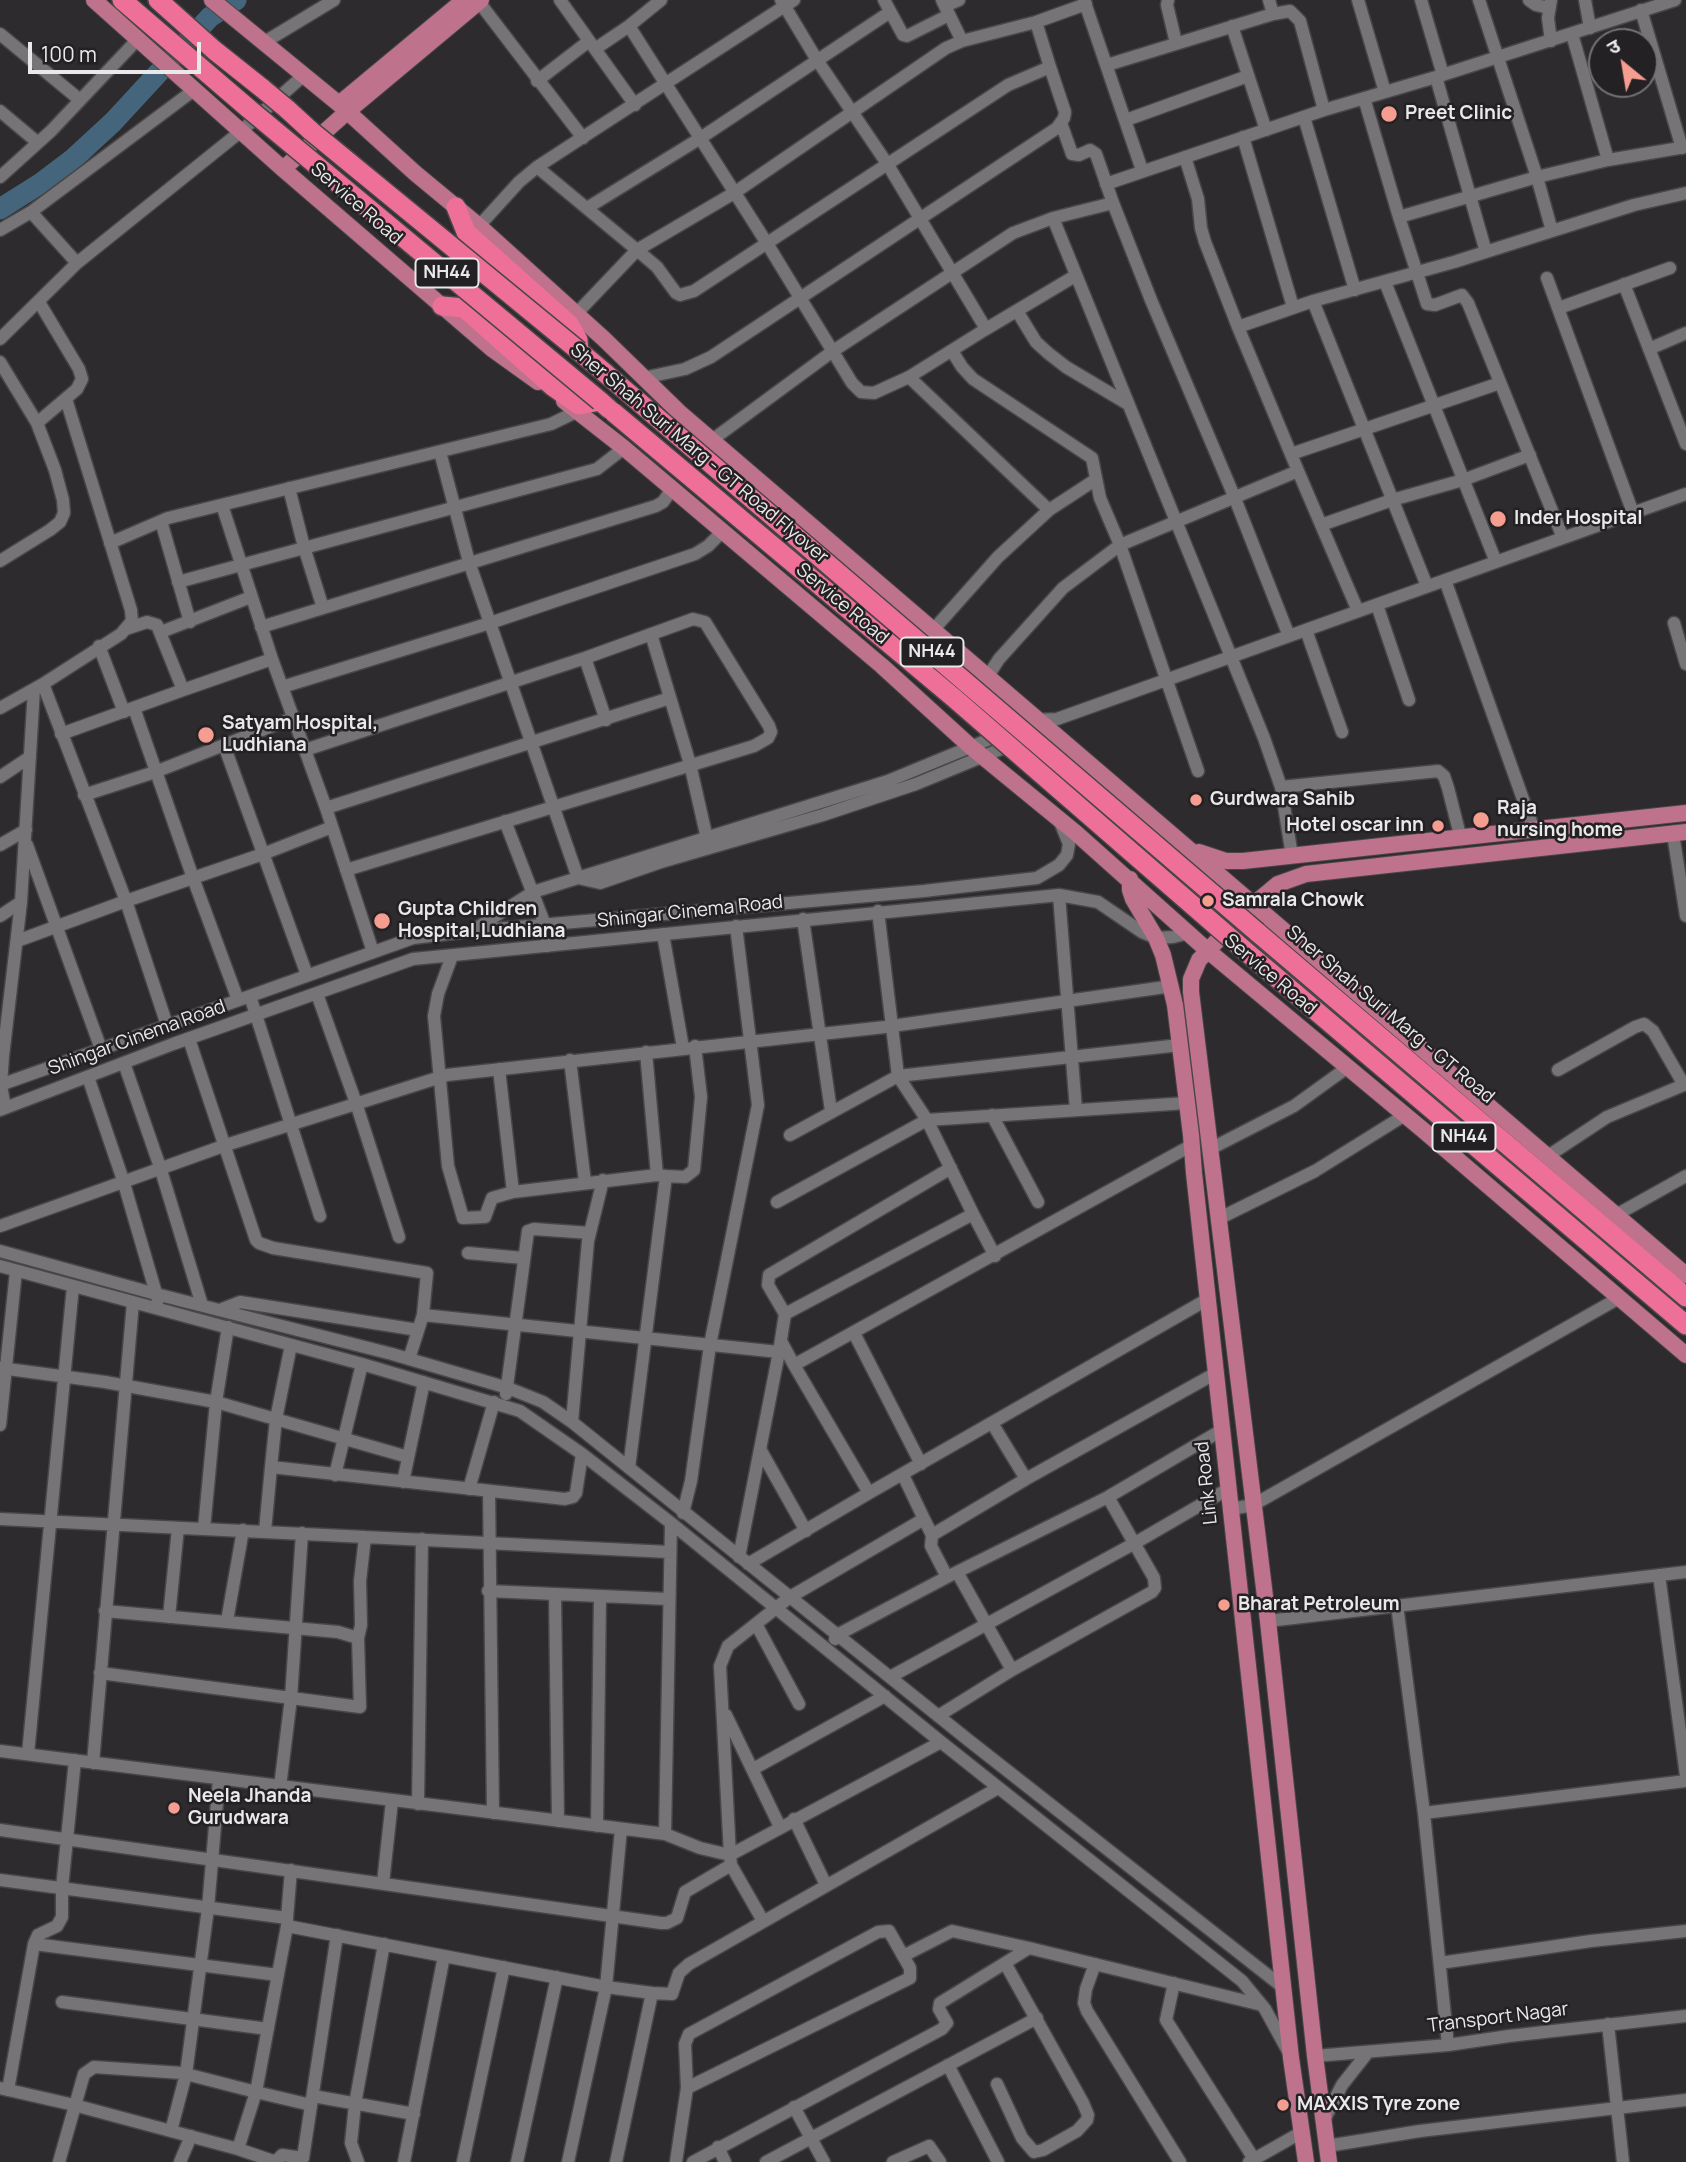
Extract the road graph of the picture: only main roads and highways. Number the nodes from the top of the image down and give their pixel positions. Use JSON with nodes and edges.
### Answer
{"nodes":[{"id":1,"x":94,"y":0,"type":"edge"},
{"id":2,"x":122,"y":0,"type":"edge"},
{"id":3,"x":158,"y":0,"type":"edge"},
{"id":4,"x":212,"y":0,"type":"edge"},
{"id":5,"x":475,"y":1,"type":"edge"},
{"id":6,"x":343,"y":108,"type":"junction"},
{"id":7,"x":283,"y":169,"type":"junction"},
{"id":8,"x":456,"y":207,"type":"junction"},
{"id":9,"x":442,"y":306,"type":"junction"},
{"id":10,"x":579,"y":351,"type":"junction"},
{"id":11,"x":600,"y":401,"type":"junction"},
{"id":12,"x":1686,"y":813,"type":"edge"},
{"id":13,"x":1680,"y":833,"type":"edge"},
{"id":14,"x":1180,"y":841,"type":"junction"},
{"id":15,"x":1130,"y":879,"type":"junction"},
{"id":16,"x":1254,"y":904,"type":"junction"},
{"id":17,"x":1257,"y":932,"type":"joint"},
{"id":18,"x":1207,"y":950,"type":"junction"},
{"id":19,"x":1686,"y":1275,"type":"edge"},
{"id":20,"x":1686,"y":1297,"type":"edge"},
{"id":21,"x":1686,"y":1325,"type":"edge"},
{"id":22,"x":1686,"y":1354,"type":"edge"},
{"id":23,"x":1328,"y":2154,"type":"edge"},
{"id":24,"x":1306,"y":2162,"type":"edge"}],
"edges":[{"from":1,"to":7,"type":"main road","name":"Service Road"},
{"from":2,"to":11,"type":"highway","name":"Sher Shah Suri Marg - GT Road Flyover","number":"NH44","bridge":true},
{"from":3,"to":10,"type":"highway","name":"Sher Shah Suri Marg - GT Road Flyover","number":"NH44","bridge":true},
{"from":4,"to":6,"type":"main road","name":"Service Road"},
{"from":5,"to":6,"type":"main road"},
{"from":6,"to":7,"type":"main road"},
{"from":6,"to":8,"type":"main road","name":"Service Road"},
{"from":7,"to":9,"type":"main road","name":"Service Road"},
{"from":8,"to":10,"type":"highway"},
{"from":8,"to":14,"type":"main road","name":"Service Road"},
{"from":9,"to":11,"type":"highway"},
{"from":9,"to":15,"type":"main road","name":"Service Road"},
{"from":10,"to":17,"type":"highway","name":"Sher Shah Suri Marg - GT Road Flyover","number":"NH44","bridge":true},
{"from":11,"to":21,"type":"highway","name":"Sher Shah Suri Marg - GT Road Flyover","number":"NH44","bridge":true},
{"from":12,"to":14,"type":"main road"},
{"from":13,"to":16,"type":"main road"},
{"from":14,"to":15,"type":"main road"},
{"from":14,"to":16,"type":"main road","name":"Service Road"},
{"from":15,"to":18,"type":"main road","name":"Service Road"},
{"from":15,"to":24,"type":"main road","name":"Link Road"},
{"from":16,"to":18,"type":"main road"},
{"from":16,"to":19,"type":"main road","name":"Service Road"},
{"from":17,"to":20,"type":"highway","name":"Sher Shah Suri Marg - GT Road","number":"NH44"},
{"from":18,"to":22,"type":"main road","name":"Service Road"},
{"from":18,"to":23,"type":"main road"}]}
